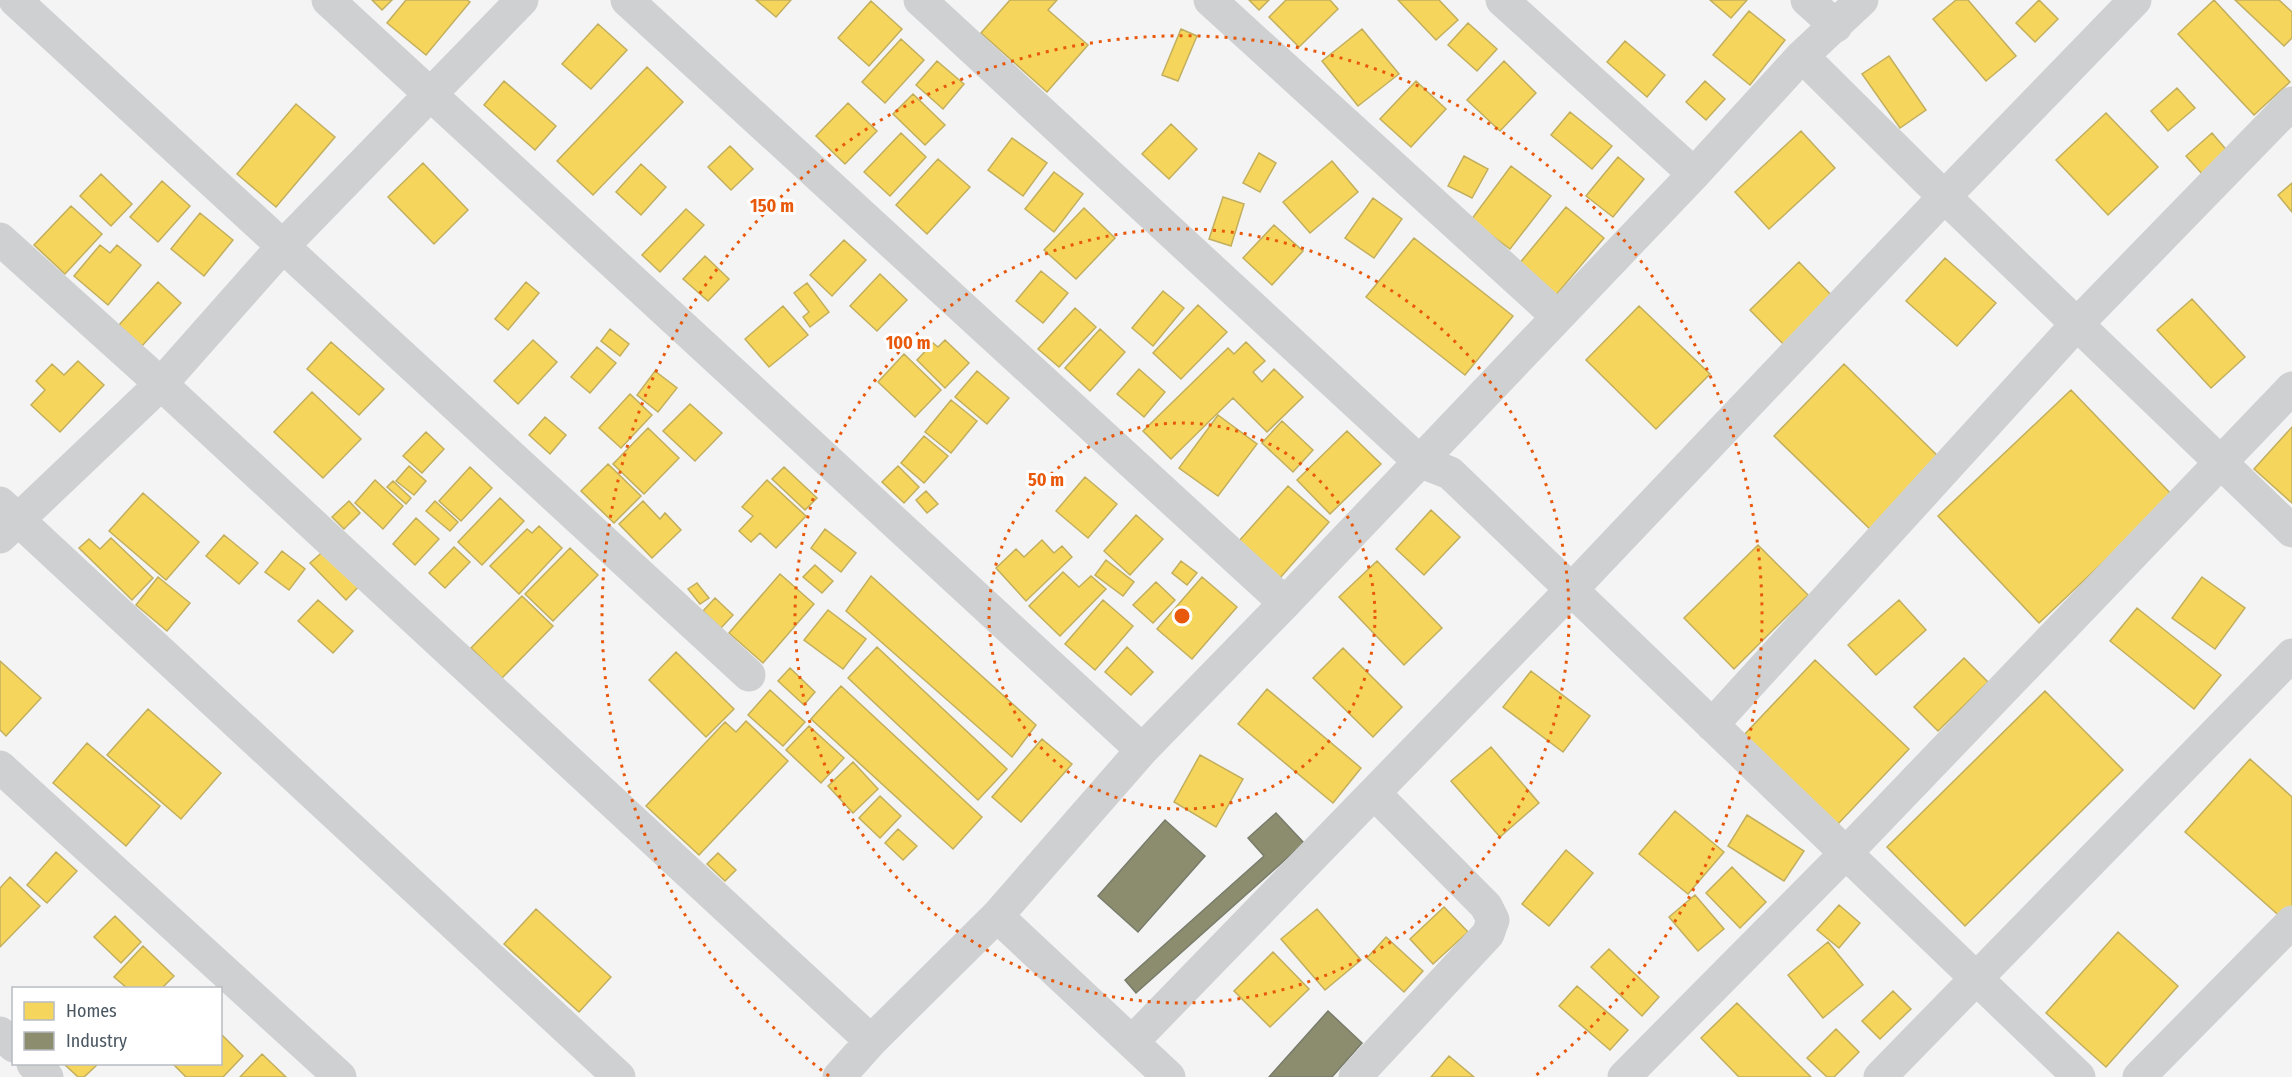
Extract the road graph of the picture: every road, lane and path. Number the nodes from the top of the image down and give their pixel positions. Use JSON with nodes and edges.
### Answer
{"nodes":[{"id":1,"x":15,"y":0,"type":"edge"},
{"id":2,"x":328,"y":0,"type":"edge"},
{"id":3,"x":522,"y":0,"type":"edge"},
{"id":4,"x":627,"y":0,"type":"edge"},
{"id":5,"x":920,"y":0,"type":"edge"},
{"id":6,"x":1210,"y":0,"type":"edge"},
{"id":7,"x":1503,"y":0,"type":"edge"},
{"id":8,"x":1808,"y":0,"type":"edge"},
{"id":9,"x":1862,"y":0,"type":"edge"},
{"id":10,"x":2135,"y":0,"type":"edge"},
{"id":11,"x":1836,"y":26,"type":"junction"},
{"id":12,"x":1802,"y":56,"type":"junction"},
{"id":13,"x":432,"y":94,"type":"junction"},
{"id":14,"x":2292,"y":103,"type":"edge"},
{"id":15,"x":1694,"y":174,"type":"junction"},
{"id":16,"x":1945,"y":196,"type":"junction"},
{"id":17,"x":0,"y":239,"type":"edge"},
{"id":18,"x":284,"y":245,"type":"junction"},
{"id":19,"x":1557,"y":316,"type":"junction"},
{"id":20,"x":2077,"y":324,"type":"junction"},
{"id":21,"x":161,"y":384,"type":"junction"},
{"id":22,"x":2292,"y":388,"type":"edge"},
{"id":23,"x":1419,"y":461,"type":"junction"},
{"id":24,"x":2220,"y":462,"type":"junction"},
{"id":25,"x":6,"y":520,"type":"edge"},
{"id":26,"x":2292,"y":531,"type":"edge"},
{"id":27,"x":1572,"y":589,"type":"junction"},
{"id":28,"x":1285,"y":603,"type":"junction"},
{"id":29,"x":2292,"y":655,"type":"edge"},
{"id":30,"x":749,"y":675,"type":"dead end"},
{"id":31,"x":1712,"y":725,"type":"junction"},
{"id":32,"x":1142,"y":750,"type":"junction"},
{"id":33,"x":0,"y":767,"type":"edge"},
{"id":34,"x":1374,"y":793,"type":"junction"},
{"id":35,"x":1846,"y":853,"type":"junction"},
{"id":36,"x":997,"y":916,"type":"junction"},
{"id":37,"x":2292,"y":922,"type":"edge"},
{"id":38,"x":1976,"y":979,"type":"junction"},
{"id":39,"x":0,"y":1033,"type":"edge"},
{"id":40,"x":872,"y":1041,"type":"junction"},
{"id":41,"x":1132,"y":1042,"type":"junction"},
{"id":42,"x":12,"y":1044,"type":"edge"},
{"id":43,"x":34,"y":1065,"type":"edge"},
{"id":44,"x":47,"y":1077,"type":"edge"},
{"id":45,"x":340,"y":1077,"type":"edge"},
{"id":46,"x":619,"y":1077,"type":"edge"},
{"id":47,"x":839,"y":1077,"type":"edge"},
{"id":48,"x":1169,"y":1077,"type":"edge"},
{"id":49,"x":1355,"y":1077,"type":"edge"},
{"id":50,"x":1624,"y":1077,"type":"edge"},
{"id":51,"x":1880,"y":1077,"type":"edge"},
{"id":52,"x":2079,"y":1077,"type":"edge"},
{"id":53,"x":2139,"y":1077,"type":"edge"}],
"edges":[{"from":1,"to":18,"type":"street"},
{"from":2,"to":13,"type":"street"},
{"from":3,"to":13,"type":"street"},
{"from":4,"to":28,"type":"street"},
{"from":5,"to":23,"type":"street"},
{"from":6,"to":19,"type":"street"},
{"from":7,"to":15,"type":"street"},
{"from":8,"to":11,"type":"street"},
{"from":9,"to":11,"type":"street"},
{"from":10,"to":16,"type":"street"},
{"from":11,"to":12,"type":"street"},
{"from":12,"to":15,"type":"street"},
{"from":12,"to":16,"type":"street"},
{"from":13,"to":18,"type":"street"},
{"from":13,"to":32,"type":"street"},
{"from":14,"to":20,"type":"street"},
{"from":15,"to":19,"type":"street"},
{"from":16,"to":20,"type":"street"},
{"from":16,"to":27,"type":"street"},
{"from":17,"to":21,"type":"street"},
{"from":18,"to":21,"type":"street"},
{"from":18,"to":30,"type":"street"},
{"from":19,"to":23,"type":"street"},
{"from":20,"to":24,"type":"street"},
{"from":20,"to":31,"type":"street"},
{"from":21,"to":25,"type":"street"},
{"from":21,"to":40,"type":"street"},
{"from":22,"to":24,"type":"street"},
{"from":23,"to":27,"type":"street"},
{"from":23,"to":28,"type":"street"},
{"from":24,"to":26,"type":"street"},
{"from":24,"to":35,"type":"street"},
{"from":25,"to":46,"type":"street"},
{"from":27,"to":31,"type":"street"},
{"from":27,"to":34,"type":"street"},
{"from":28,"to":32,"type":"street"},
{"from":29,"to":38,"type":"street"},
{"from":31,"to":35,"type":"street"},
{"from":32,"to":36,"type":"street"},
{"from":33,"to":45,"type":"street"},
{"from":34,"to":41,"type":"street"},
{"from":34,"to":49,"type":"street"},
{"from":35,"to":38,"type":"street"},
{"from":35,"to":50,"type":"street"},
{"from":36,"to":40,"type":"street"},
{"from":36,"to":41,"type":"street"},
{"from":37,"to":53,"type":"street"},
{"from":38,"to":51,"type":"street"},
{"from":38,"to":52,"type":"street"},
{"from":39,"to":42,"type":"street"},
{"from":40,"to":47,"type":"street"},
{"from":41,"to":48,"type":"street"},
{"from":43,"to":44,"type":"street"}]}
